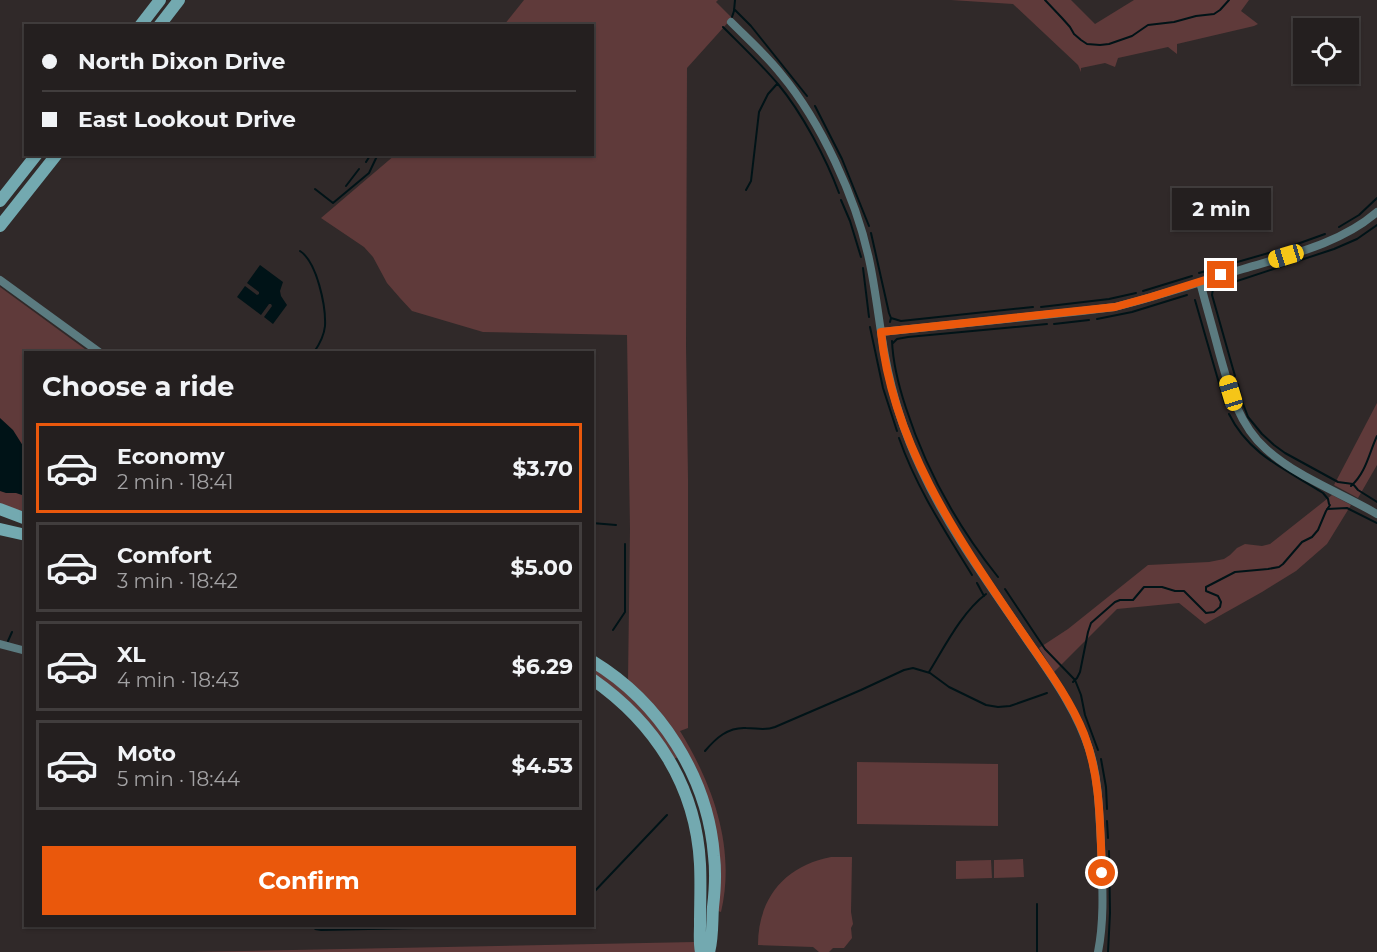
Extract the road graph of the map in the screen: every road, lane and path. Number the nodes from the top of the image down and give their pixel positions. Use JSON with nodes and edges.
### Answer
{"nodes":[{"id":1,"x":160,"y":0,"type":"edge"},
{"id":2,"x":179,"y":0,"type":"edge"},
{"id":3,"x":731,"y":22,"type":"dead end"},
{"id":4,"x":142,"y":24,"type":"edge"},
{"id":5,"x":161,"y":24,"type":"edge"},
{"id":6,"x":36,"y":156,"type":"edge"},
{"id":7,"x":55,"y":156,"type":"edge"},
{"id":8,"x":0,"y":201,"type":"edge"},
{"id":9,"x":1377,"y":212,"type":"edge"},
{"id":10,"x":0,"y":226,"type":"edge"},
{"id":11,"x":0,"y":280,"type":"edge"},
{"id":12,"x":1200,"y":282,"type":"junction"},
{"id":13,"x":881,"y":332,"type":"junction"},
{"id":14,"x":98,"y":351,"type":"edge"},
{"id":15,"x":0,"y":509,"type":"edge"},
{"id":16,"x":1377,"y":513,"type":"edge"},
{"id":17,"x":24,"y":518,"type":"edge"},
{"id":18,"x":0,"y":529,"type":"edge"},
{"id":19,"x":24,"y":535,"type":"edge"},
{"id":20,"x":0,"y":536,"type":"edge"},
{"id":21,"x":24,"y":540,"type":"edge"},
{"id":22,"x":0,"y":645,"type":"edge"},
{"id":23,"x":24,"y":651,"type":"edge"},
{"id":24,"x":594,"y":662,"type":"edge"},
{"id":25,"x":594,"y":681,"type":"edge"},
{"id":26,"x":701,"y":952,"type":"edge"},
{"id":27,"x":709,"y":952,"type":"edge"},
{"id":28,"x":1098,"y":952,"type":"edge"}],
"edges":[{"from":1,"to":4,"type":"main road"},
{"from":2,"to":5,"type":"main road"},
{"from":3,"to":13,"type":"street"},
{"from":6,"to":8,"type":"main road"},
{"from":7,"to":10,"type":"main road"},
{"from":9,"to":12,"type":"street"},
{"from":11,"to":14,"type":"street"},
{"from":12,"to":13,"type":"street"},
{"from":12,"to":16,"type":"street"},
{"from":13,"to":28,"type":"street"},
{"from":15,"to":17,"type":"main road"},
{"from":18,"to":19,"type":"main road"},
{"from":20,"to":21,"type":"main road"},
{"from":22,"to":23,"type":"street"},
{"from":24,"to":27,"type":"main road"},
{"from":25,"to":26,"type":"main road"}]}
